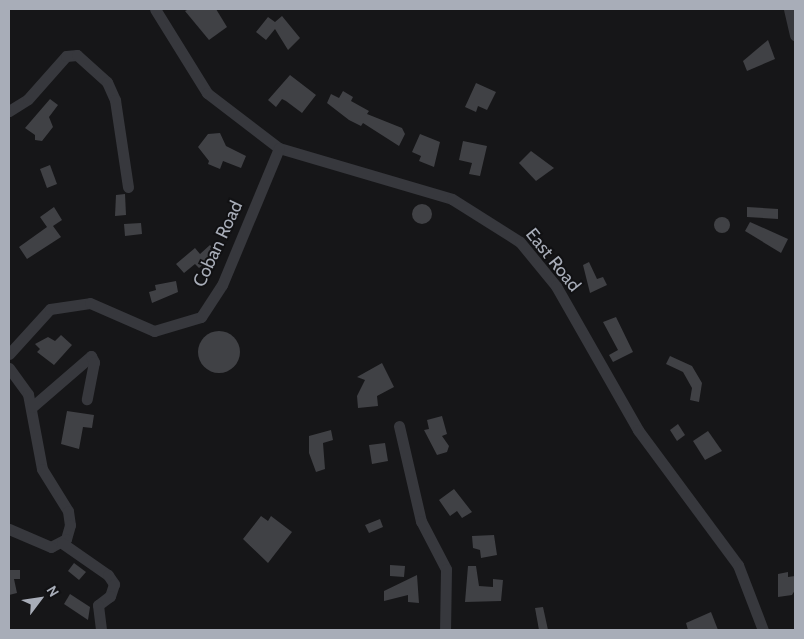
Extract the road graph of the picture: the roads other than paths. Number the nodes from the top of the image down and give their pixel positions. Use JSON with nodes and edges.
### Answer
{"nodes":[{"id":1,"x":154,"y":9,"type":"edge"},
{"id":2,"x":789,"y":9,"type":"edge"},
{"id":3,"x":795,"y":35,"type":"edge"},
{"id":4,"x":9,"y":111,"type":"edge"},
{"id":5,"x":279,"y":148,"type":"junction"},
{"id":6,"x":128,"y":187,"type":"dead end"},
{"id":7,"x":9,"y":354,"type":"edge"},
{"id":8,"x":9,"y":368,"type":"edge"},
{"id":9,"x":87,"y":399,"type":"dead end"},
{"id":10,"x":32,"y":407,"type":"junction"},
{"id":11,"x":399,"y":426,"type":"dead end"},
{"id":12,"x":9,"y":529,"type":"edge"},
{"id":13,"x":62,"y":543,"type":"junction"},
{"id":14,"x":101,"y":630,"type":"edge"},
{"id":15,"x":445,"y":630,"type":"edge"},
{"id":16,"x":763,"y":630,"type":"edge"}],
"edges":[{"from":1,"to":5,"type":"street","name":"East Road"},
{"from":2,"to":3,"type":"street"},
{"from":4,"to":6,"type":"street"},
{"from":5,"to":7,"type":"street","name":"Coban Road"},
{"from":5,"to":16,"type":"street","name":"East Road"},
{"from":8,"to":10,"type":"street"},
{"from":9,"to":10,"type":"street"},
{"from":10,"to":13,"type":"street"},
{"from":11,"to":15,"type":"street"},
{"from":12,"to":13,"type":"street"},
{"from":13,"to":14,"type":"street"}]}
